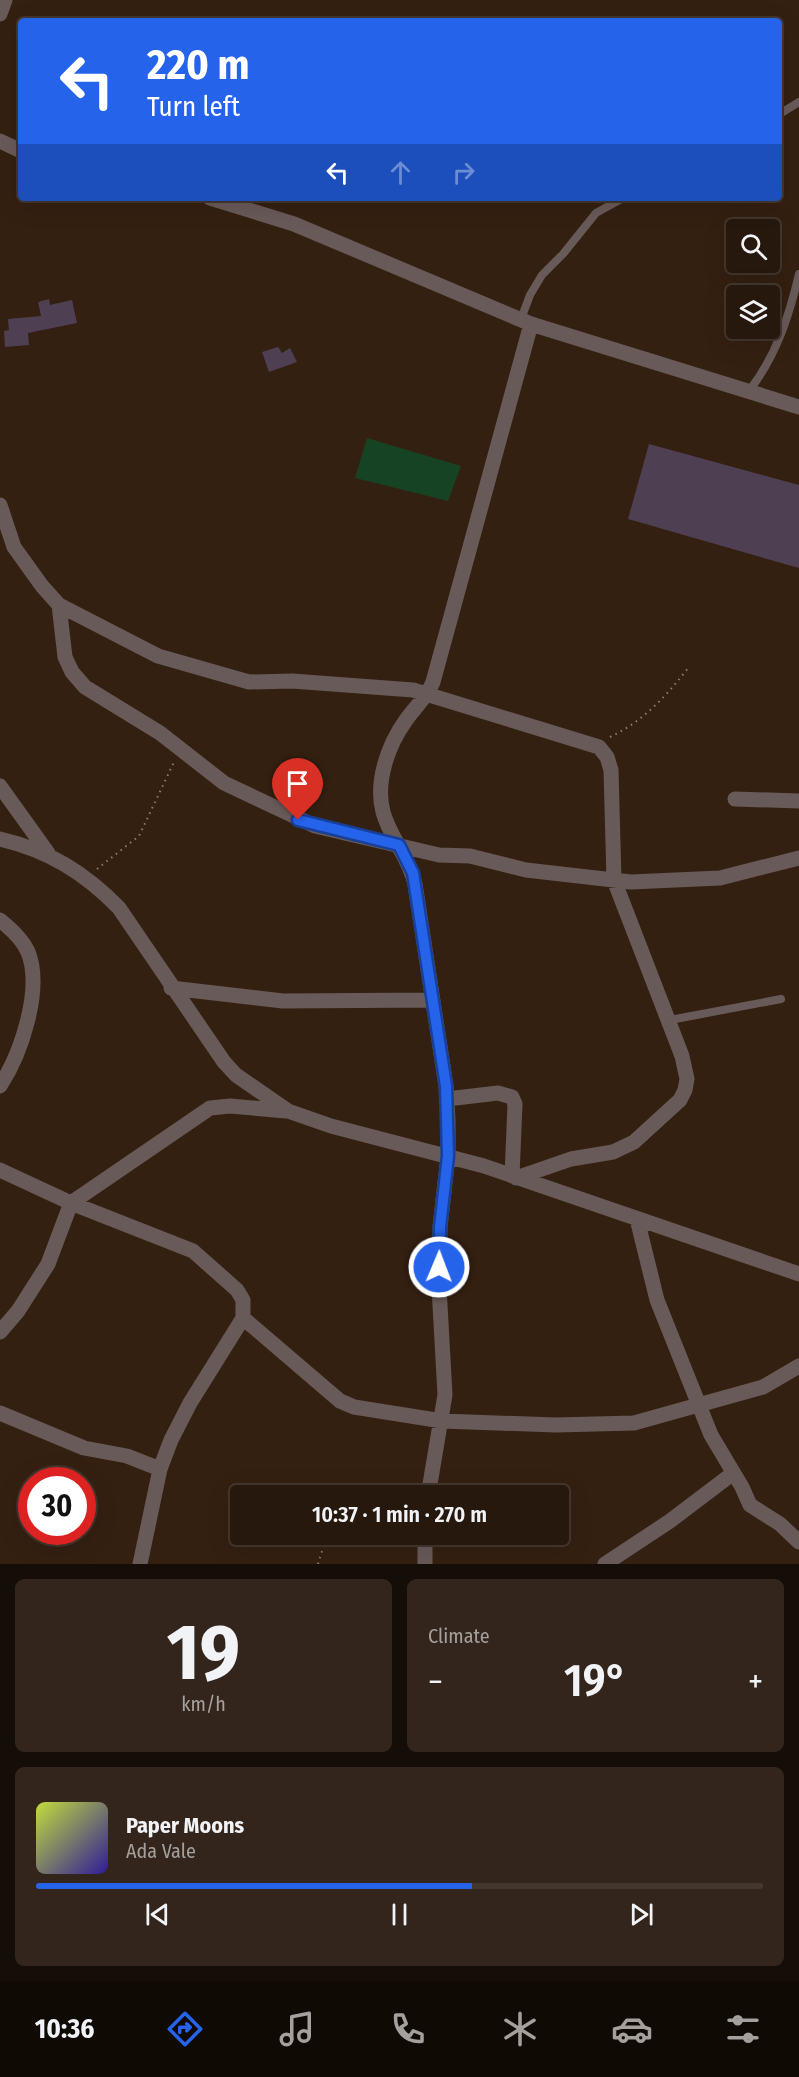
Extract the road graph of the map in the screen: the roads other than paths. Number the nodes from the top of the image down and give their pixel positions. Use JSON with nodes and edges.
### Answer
{"nodes":[{"id":1,"x":4,"y":0,"type":"edge"},
{"id":2,"x":0,"y":14,"type":"edge"},
{"id":3,"x":799,"y":102,"type":"edge"},
{"id":4,"x":782,"y":113,"type":"edge"},
{"id":5,"x":0,"y":141,"type":"edge"},
{"id":6,"x":18,"y":150,"type":"edge"},
{"id":7,"x":220,"y":201,"type":"edge"},
{"id":8,"x":618,"y":201,"type":"edge"},
{"id":9,"x":799,"y":274,"type":"edge"},
{"id":10,"x":526,"y":322,"type":"junction"},
{"id":11,"x":749,"y":392,"type":"junction"},
{"id":12,"x":799,"y":407,"type":"edge"},
{"id":13,"x":0,"y":505,"type":"edge"},
{"id":14,"x":59,"y":605,"type":"junction"},
{"id":15,"x":428,"y":694,"type":"junction"},
{"id":16,"x":0,"y":786,"type":"edge"},
{"id":17,"x":735,"y":799,"type":"dead end"},
{"id":18,"x":799,"y":801,"type":"edge"},
{"id":19,"x":0,"y":839,"type":"edge"},
{"id":20,"x":399,"y":845,"type":"junction"},
{"id":21,"x":48,"y":853,"type":"junction"},
{"id":22,"x":799,"y":858,"type":"edge"},
{"id":23,"x":614,"y":880,"type":"junction"},
{"id":24,"x":0,"y":920,"type":"edge"},
{"id":25,"x":171,"y":988,"type":"junction"},
{"id":26,"x":782,"y":999,"type":"dead end"},
{"id":27,"x":433,"y":1000,"type":"junction"},
{"id":28,"x":670,"y":1020,"type":"junction"},
{"id":29,"x":0,"y":1086,"type":"edge"},
{"id":30,"x":447,"y":1099,"type":"junction"},
{"id":31,"x":288,"y":1111,"type":"junction"},
{"id":32,"x":448,"y":1156,"type":"junction"},
{"id":33,"x":0,"y":1170,"type":"edge"},
{"id":34,"x":514,"y":1177,"type":"junction"},
{"id":35,"x":71,"y":1203,"type":"junction"},
{"id":36,"x":637,"y":1219,"type":"junction"},
{"id":37,"x":799,"y":1274,"type":"edge"},
{"id":38,"x":243,"y":1318,"type":"junction"},
{"id":39,"x":0,"y":1332,"type":"edge"},
{"id":40,"x":799,"y":1365,"type":"edge"},
{"id":41,"x":697,"y":1405,"type":"junction"},
{"id":42,"x":0,"y":1413,"type":"edge"},
{"id":43,"x":442,"y":1421,"type":"junction"},
{"id":44,"x":160,"y":1469,"type":"junction"},
{"id":45,"x":732,"y":1474,"type":"junction"},
{"id":46,"x":430,"y":1485,"type":"edge"},
{"id":47,"x":799,"y":1542,"type":"edge"},
{"id":48,"x":424,"y":1545,"type":"edge"},
{"id":49,"x":140,"y":1564,"type":"edge"},
{"id":50,"x":425,"y":1564,"type":"edge"},
{"id":51,"x":605,"y":1564,"type":"edge"}],
"edges":[{"from":1,"to":2,"type":"street"},
{"from":3,"to":4,"type":"lane"},
{"from":5,"to":6,"type":"street"},
{"from":7,"to":10,"type":"street"},
{"from":8,"to":10,"type":"lane"},
{"from":9,"to":11,"type":"lane"},
{"from":10,"to":11,"type":"street"},
{"from":10,"to":15,"type":"street"},
{"from":11,"to":12,"type":"street"},
{"from":13,"to":14,"type":"street"},
{"from":14,"to":15,"type":"street"},
{"from":14,"to":20,"type":"street"},
{"from":15,"to":20,"type":"street"},
{"from":15,"to":23,"type":"street"},
{"from":16,"to":21,"type":"street"},
{"from":17,"to":18,"type":"street"},
{"from":19,"to":21,"type":"street"},
{"from":20,"to":23,"type":"street"},
{"from":20,"to":27,"type":"street"},
{"from":21,"to":25,"type":"street"},
{"from":22,"to":23,"type":"street"},
{"from":23,"to":28,"type":"street"},
{"from":24,"to":29,"type":"street"},
{"from":25,"to":27,"type":"street"},
{"from":25,"to":31,"type":"street"},
{"from":26,"to":28,"type":"lane"},
{"from":27,"to":30,"type":"street"},
{"from":28,"to":34,"type":"street"},
{"from":30,"to":32,"type":"street"},
{"from":30,"to":34,"type":"street"},
{"from":31,"to":32,"type":"street"},
{"from":31,"to":35,"type":"street"},
{"from":32,"to":34,"type":"street"},
{"from":32,"to":43,"type":"street"},
{"from":33,"to":35,"type":"street"},
{"from":34,"to":36,"type":"street"},
{"from":35,"to":38,"type":"street"},
{"from":35,"to":39,"type":"street"},
{"from":36,"to":37,"type":"street"},
{"from":36,"to":41,"type":"street"},
{"from":38,"to":43,"type":"street"},
{"from":38,"to":44,"type":"street"},
{"from":40,"to":41,"type":"street"},
{"from":41,"to":43,"type":"street"},
{"from":41,"to":45,"type":"street"},
{"from":42,"to":44,"type":"street"},
{"from":43,"to":46,"type":"street"},
{"from":44,"to":49,"type":"street"},
{"from":45,"to":47,"type":"street"},
{"from":45,"to":51,"type":"street"},
{"from":48,"to":50,"type":"street"}]}
